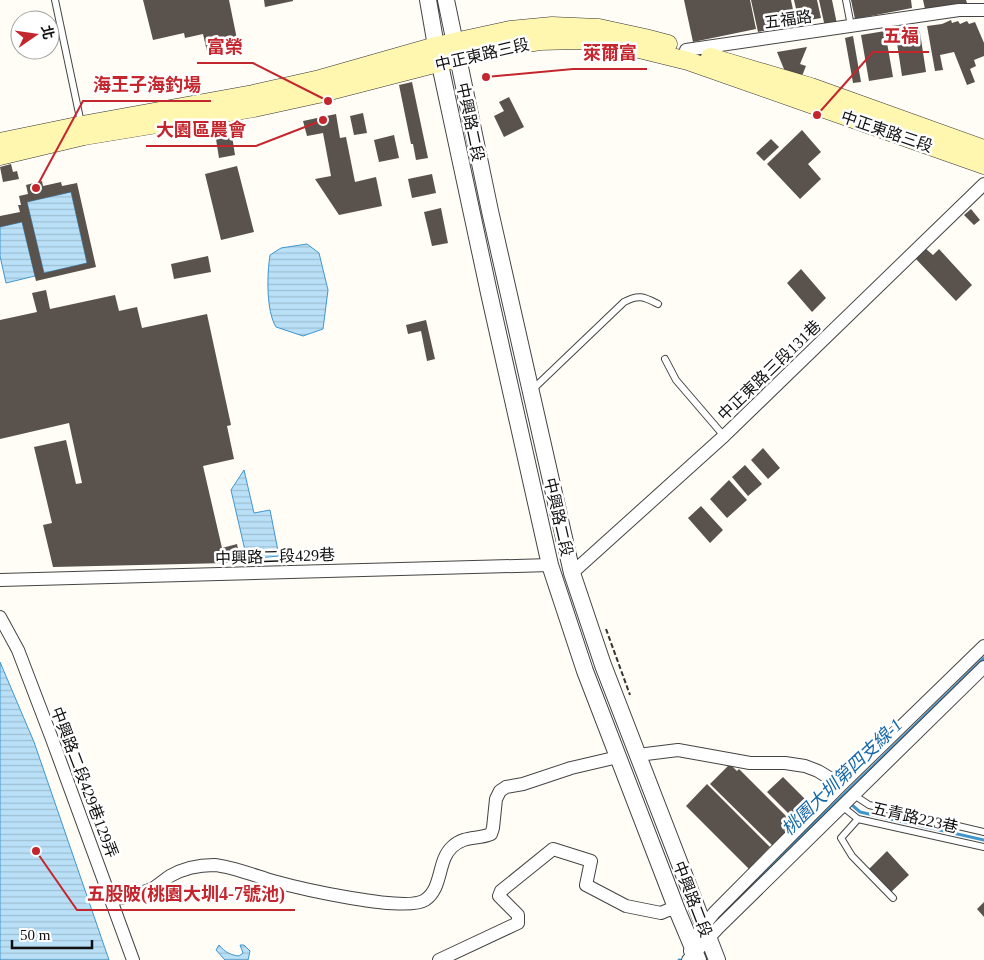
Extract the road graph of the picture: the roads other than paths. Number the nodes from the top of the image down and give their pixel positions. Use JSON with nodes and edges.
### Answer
{"nodes":[{"id":1,"x":55,"y":0,"type":"edge"},
{"id":2,"x":428,"y":0,"type":"edge"},
{"id":3,"x":446,"y":0,"type":"edge"},
{"id":4,"x":846,"y":0,"type":"edge"},
{"id":5,"x":984,"y":10,"type":"edge"},
{"id":6,"x":851,"y":26,"type":"junction"},
{"id":7,"x":436,"y":46,"type":"junction"},
{"id":8,"x":455,"y":50,"type":"junction"},
{"id":9,"x":686,"y":50,"type":"junction"},
{"id":10,"x":440,"y":63,"type":"junction"},
{"id":11,"x":83,"y":131,"type":"junction"},
{"id":12,"x":0,"y":142,"type":"edge"},
{"id":13,"x":984,"y":148,"type":"edge"},
{"id":14,"x":0,"y":156,"type":"edge"},
{"id":15,"x":984,"y":165,"type":"edge"},
{"id":16,"x":984,"y":184,"type":"edge"},
{"id":17,"x":485,"y":188,"type":"junction"},
{"id":18,"x":468,"y":192,"type":"junction"},
{"id":19,"x":658,"y":304,"type":"dead end"},
{"id":20,"x":665,"y":359,"type":"dead end"},
{"id":21,"x":531,"y":391,"type":"junction"},
{"id":22,"x":724,"y":436,"type":"junction"},
{"id":23,"x":550,"y":565,"type":"junction"},
{"id":24,"x":572,"y":573,"type":"junction"},
{"id":25,"x":0,"y":580,"type":"edge"},
{"id":26,"x":0,"y":617,"type":"edge"},
{"id":27,"x":984,"y":646,"type":"edge"},
{"id":28,"x":984,"y":668,"type":"edge"},
{"id":29,"x":638,"y":755,"type":"junction"},
{"id":30,"x":618,"y":757,"type":"junction"},
{"id":31,"x":841,"y":785,"type":"junction"},
{"id":32,"x":854,"y":795,"type":"junction"},
{"id":33,"x":843,"y":807,"type":"junction"},
{"id":34,"x":858,"y":819,"type":"junction"},
{"id":35,"x":984,"y":832,"type":"edge"},
{"id":36,"x":984,"y":847,"type":"edge"},
{"id":37,"x":893,"y":898,"type":"dead end"},
{"id":38,"x":112,"y":900,"type":"junction"},
{"id":39,"x":677,"y":910,"type":"junction"},
{"id":40,"x":706,"y":931,"type":"junction"},
{"id":41,"x":692,"y":955,"type":"edge"},
{"id":42,"x":133,"y":960,"type":"edge"},
{"id":43,"x":439,"y":960,"type":"edge"},
{"id":44,"x":717,"y":960,"type":"edge"}],
"edges":[{"from":1,"to":11,"type":"lane"},
{"from":2,"to":7,"type":"street","name":"中興路二段"},
{"from":3,"to":8,"type":"street","name":"中興路二段"},
{"from":4,"to":6,"type":"lane"},
{"from":5,"to":6,"type":"street","name":"五福路"},
{"from":6,"to":9,"type":"street","name":"五福路"},
{"from":7,"to":8,"type":"main road","name":"中正東路三段"},
{"from":7,"to":10,"type":"street","name":"中興路二段"},
{"from":7,"to":11,"type":"main road","name":"中正東路三段"},
{"from":8,"to":9,"type":"main road","name":"中正東路三段"},
{"from":8,"to":10,"type":"main road","name":"中正東路三段"},
{"from":8,"to":15,"type":"main road","name":"中正東路三段"},
{"from":8,"to":17,"type":"street","name":"中興路二段"},
{"from":9,"to":13,"type":"main road","name":"中正東路三段"},
{"from":10,"to":11,"type":"main road","name":"中正東路三段"},
{"from":10,"to":18,"type":"street","name":"中興路二段"},
{"from":11,"to":12,"type":"main road","name":"中正東路三段"},
{"from":11,"to":14,"type":"main road","name":"中正東路三段"},
{"from":16,"to":22,"type":"street","name":"中正東路三段131巷"},
{"from":17,"to":18,"type":"street"},
{"from":17,"to":21,"type":"street","name":"中興路二段"},
{"from":18,"to":23,"type":"street","name":"中興路二段"},
{"from":19,"to":21,"type":"lane"},
{"from":20,"to":22,"type":"lane"},
{"from":21,"to":24,"type":"street","name":"中興路二段"},
{"from":22,"to":24,"type":"street","name":"中正東路三段131巷"},
{"from":23,"to":24,"type":"street"},
{"from":23,"to":25,"type":"street","name":"中興路二段429巷"},
{"from":23,"to":30,"type":"street","name":"中興路二段"},
{"from":24,"to":29,"type":"street","name":"中興路二段"},
{"from":26,"to":38,"type":"street","name":"中興路二段429巷129弄"},
{"from":27,"to":31,"type":"street"},
{"from":28,"to":32,"type":"street"},
{"from":29,"to":30,"type":"street"},
{"from":29,"to":31,"type":"street"},
{"from":29,"to":40,"type":"street","name":"中興路二段"},
{"from":30,"to":38,"type":"street"},
{"from":30,"to":39,"type":"street","name":"中興路二段"},
{"from":31,"to":40,"type":"street"},
{"from":32,"to":33,"type":"street"},
{"from":32,"to":35,"type":"lane","name":"五青路223巷"},
{"from":33,"to":34,"type":"lane","name":"五青路223巷"},
{"from":33,"to":40,"type":"street"},
{"from":34,"to":36,"type":"lane","name":"五青路223巷"},
{"from":34,"to":37,"type":"lane"},
{"from":38,"to":42,"type":"street","name":"中興路二段429巷129弄"},
{"from":39,"to":41,"type":"street","name":"中興路二段"},
{"from":39,"to":43,"type":"street"},
{"from":40,"to":41,"type":"street"},
{"from":40,"to":44,"type":"street","name":"中興路二段"}]}
